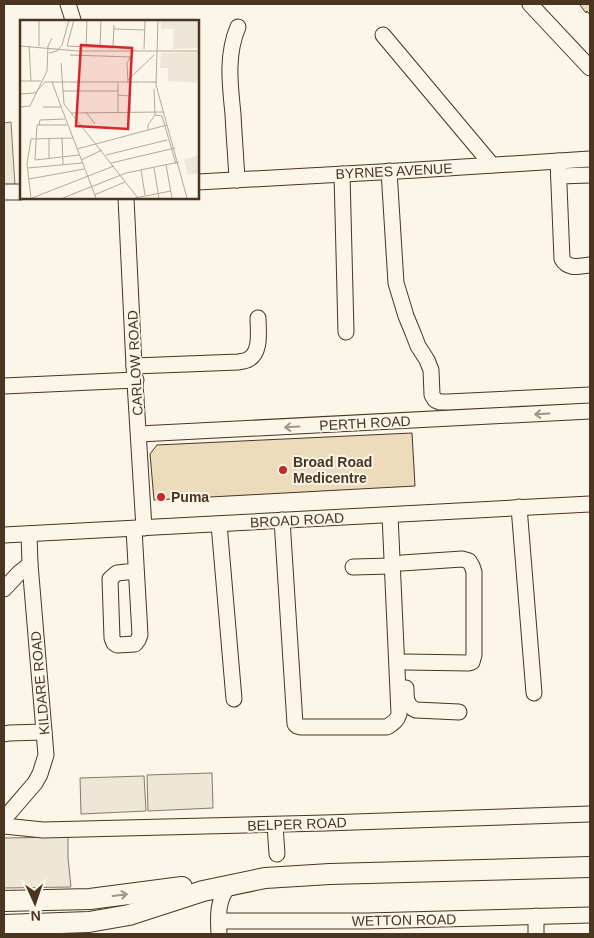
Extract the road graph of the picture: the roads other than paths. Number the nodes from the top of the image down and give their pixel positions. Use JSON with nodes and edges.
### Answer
{"nodes":[{"id":1,"x":68,"y":4,"type":"edge"},
{"id":2,"x":530,"y":4,"type":"edge"},
{"id":3,"x":73,"y":20,"type":"dead end"},
{"id":4,"x":238,"y":27,"type":"dead end"},
{"id":5,"x":383,"y":35,"type":"dead end"},
{"id":6,"x":590,"y":68,"type":"edge"},
{"id":7,"x":590,"y":159,"type":"edge"},
{"id":8,"x":492,"y":165,"type":"junction"},
{"id":9,"x":558,"y":168,"type":"junction"},
{"id":10,"x":389,"y":171,"type":"junction"},
{"id":11,"x":342,"y":174,"type":"junction"},
{"id":12,"x":590,"y":175,"type":"edge"},
{"id":13,"x":237,"y":180,"type":"junction"},
{"id":14,"x":199,"y":182,"type":"edge"},
{"id":15,"x":4,"y":192,"type":"edge"},
{"id":16,"x":20,"y":192,"type":"edge"},
{"id":17,"x":126,"y":199,"type":"edge"},
{"id":18,"x":590,"y":266,"type":"edge"},
{"id":19,"x":258,"y":318,"type":"dead end"},
{"id":20,"x":346,"y":332,"type":"dead end"},
{"id":21,"x":135,"y":373,"type":"junction"},
{"id":22,"x":4,"y":386,"type":"edge"},
{"id":23,"x":590,"y":395,"type":"edge"},
{"id":24,"x":590,"y":412,"type":"edge"},
{"id":25,"x":139,"y":434,"type":"junction"},
{"id":26,"x":590,"y":504,"type":"edge"},
{"id":27,"x":519,"y":507,"type":"junction"},
{"id":28,"x":395,"y":514,"type":"junction"},
{"id":29,"x":282,"y":520,"type":"junction"},
{"id":30,"x":219,"y":524,"type":"junction"},
{"id":31,"x":139,"y":528,"type":"junction"},
{"id":32,"x":29,"y":534,"type":"junction"},
{"id":33,"x":4,"y":535,"type":"edge"},
{"id":34,"x":30,"y":564,"type":"junction"},
{"id":35,"x":397,"y":564,"type":"junction"},
{"id":36,"x":353,"y":568,"type":"dead end"},
{"id":37,"x":136,"y":571,"type":"junction"},
{"id":38,"x":4,"y":589,"type":"edge"},
{"id":39,"x":406,"y":662,"type":"junction"},
{"id":40,"x":534,"y":692,"type":"dead end"},
{"id":41,"x":234,"y":699,"type":"dead end"},
{"id":42,"x":459,"y":712,"type":"dead end"},
{"id":43,"x":44,"y":732,"type":"junction"},
{"id":44,"x":4,"y":734,"type":"edge"},
{"id":45,"x":590,"y":814,"type":"edge"},
{"id":46,"x":4,"y":820,"type":"edge"},
{"id":47,"x":275,"y":824,"type":"junction"},
{"id":48,"x":4,"y":826,"type":"edge"},
{"id":49,"x":277,"y":854,"type":"dead end"},
{"id":50,"x":590,"y":867,"type":"edge"},
{"id":51,"x":258,"y":879,"type":"junction"},
{"id":52,"x":230,"y":885,"type":"junction"},
{"id":53,"x":203,"y":891,"type":"junction"},
{"id":54,"x":4,"y":901,"type":"edge"},
{"id":55,"x":590,"y":915,"type":"edge"},
{"id":56,"x":536,"y":916,"type":"junction"},
{"id":57,"x":16,"y":928,"type":"edge"},
{"id":58,"x":219,"y":928,"type":"edge"},
{"id":59,"x":367,"y":928,"type":"edge"},
{"id":60,"x":536,"y":934,"type":"edge"}],
"edges":[{"from":1,"to":3,"type":"street"},
{"from":2,"to":6,"type":"street"},
{"from":4,"to":13,"type":"street"},
{"from":5,"to":8,"type":"street"},
{"from":7,"to":9,"type":"street","name":"BYRNES AVENUE"},
{"from":8,"to":9,"type":"street","name":"BYRNES AVENUE"},
{"from":8,"to":10,"type":"street","name":"BYRNES AVENUE"},
{"from":9,"to":12,"type":"street"},
{"from":9,"to":18,"type":"street"},
{"from":10,"to":11,"type":"street","name":"BYRNES AVENUE"},
{"from":10,"to":23,"type":"street"},
{"from":11,"to":13,"type":"street","name":"BYRNES AVENUE"},
{"from":11,"to":20,"type":"street"},
{"from":13,"to":14,"type":"street","name":"BYRNES AVENUE"},
{"from":15,"to":16,"type":"street"},
{"from":17,"to":21,"type":"street","name":"CARLOW ROAD"},
{"from":19,"to":21,"type":"street"},
{"from":21,"to":22,"type":"street"},
{"from":21,"to":25,"type":"street","name":"CARLOW ROAD"},
{"from":24,"to":25,"type":"street","name":"PERTH ROAD","one_way":true},
{"from":25,"to":31,"type":"street","name":"CARLOW ROAD"},
{"from":26,"to":27,"type":"street","name":"BROAD ROAD"},
{"from":27,"to":28,"type":"street","name":"BROAD ROAD"},
{"from":27,"to":40,"type":"street"},
{"from":28,"to":29,"type":"street","name":"BROAD ROAD"},
{"from":28,"to":35,"type":"street"},
{"from":29,"to":30,"type":"street","name":"BROAD ROAD"},
{"from":29,"to":35,"type":"street"},
{"from":30,"to":31,"type":"street","name":"BROAD ROAD"},
{"from":30,"to":41,"type":"street"},
{"from":31,"to":32,"type":"street","name":"BROAD ROAD"},
{"from":31,"to":37,"type":"street","name":"CARLOW ROAD"},
{"from":32,"to":33,"type":"street","name":"BROAD ROAD"},
{"from":32,"to":34,"type":"street","name":"KILDARE ROAD"},
{"from":34,"to":38,"type":"street"},
{"from":34,"to":43,"type":"street","name":"KILDARE ROAD"},
{"from":35,"to":36,"type":"street"},
{"from":35,"to":39,"type":"street"},
{"from":35,"to":39,"type":"street"},
{"from":37,"to":37,"type":"street","name":"CARLOW ROAD"},
{"from":39,"to":42,"type":"street"},
{"from":43,"to":44,"type":"street"},
{"from":43,"to":46,"type":"street","name":"KILDARE ROAD"},
{"from":45,"to":47,"type":"street","name":"BELPER ROAD"},
{"from":47,"to":48,"type":"street","name":"BELPER ROAD"},
{"from":47,"to":49,"type":"street"},
{"from":50,"to":51,"type":"main road"},
{"from":51,"to":52,"type":"main road"},
{"from":54,"to":51,"type":"main road","one_way":true},
{"from":52,"to":53,"type":"main road"},
{"from":52,"to":58,"type":"street"},
{"from":53,"to":57,"type":"main road"},
{"from":53,"to":58,"type":"street"},
{"from":55,"to":56,"type":"street","name":"WETTON ROAD"},
{"from":56,"to":59,"type":"street","name":"WETTON ROAD"},
{"from":56,"to":60,"type":"street"},
{"from":58,"to":59,"type":"street","name":"WETTON ROAD"}]}
